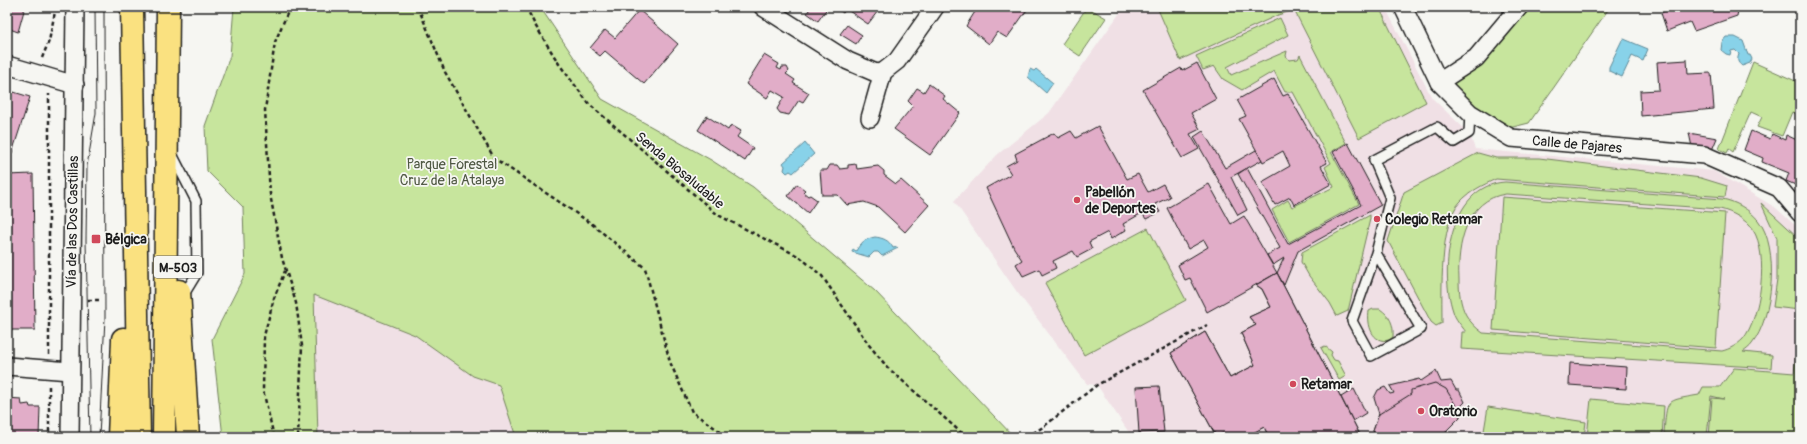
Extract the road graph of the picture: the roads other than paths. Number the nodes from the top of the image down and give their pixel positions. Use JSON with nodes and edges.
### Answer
{"nodes":[{"id":1,"x":75,"y":7,"type":"edge"},
{"id":2,"x":132,"y":7,"type":"edge"},
{"id":3,"x":168,"y":7,"type":"edge"},
{"id":4,"x":763,"y":7,"type":"edge"},
{"id":5,"x":935,"y":7,"type":"edge"},
{"id":6,"x":1403,"y":7,"type":"edge"},
{"id":7,"x":1519,"y":7,"type":"edge"},
{"id":8,"x":7,"y":65,"type":"edge"},
{"id":9,"x":132,"y":70,"type":"junction"},
{"id":10,"x":883,"y":72,"type":"junction"},
{"id":11,"x":1439,"y":82,"type":"junction"},
{"id":12,"x":75,"y":85,"type":"junction"},
{"id":13,"x":168,"y":98,"type":"junction"},
{"id":14,"x":1470,"y":112,"type":"junction"},
{"id":15,"x":870,"y":118,"type":"dead end"},
{"id":16,"x":1800,"y":214,"type":"edge"},
{"id":17,"x":1376,"y":253,"type":"junction"},
{"id":18,"x":7,"y":366,"type":"edge"},
{"id":19,"x":70,"y":371,"type":"junction"},
{"id":20,"x":70,"y":437,"type":"edge"},
{"id":21,"x":119,"y":437,"type":"edge"},
{"id":22,"x":139,"y":437,"type":"edge"},
{"id":23,"x":164,"y":437,"type":"edge"},
{"id":24,"x":188,"y":437,"type":"edge"}],
"edges":[{"from":1,"to":12,"type":"street","name":"Vía de las Dos Castillas"},
{"from":2,"to":9,"type":"highway","number":"M-503"},
{"from":3,"to":13,"type":"highway","number":"M-503"},
{"from":4,"to":10,"type":"street"},
{"from":5,"to":10,"type":"street"},
{"from":6,"to":11,"type":"street","name":"Calle de Pajares"},
{"from":7,"to":11,"type":"street"},
{"from":8,"to":12,"type":"street"},
{"from":9,"to":21,"type":"highway","number":"M-503"},
{"from":9,"to":22,"type":"highway","number":"M-503"},
{"from":10,"to":15,"type":"street"},
{"from":11,"to":14,"type":"street","name":"Calle de Pajares"},
{"from":12,"to":19,"type":"street","name":"Vía de las Dos Castillas"},
{"from":13,"to":23,"type":"highway","number":"M-503"},
{"from":13,"to":24,"type":"highway","number":"M-503"},
{"from":14,"to":16,"type":"street","name":"Calle de Pajares"},
{"from":14,"to":17,"type":"lane"},
{"from":17,"to":17,"type":"lane"},
{"from":18,"to":19,"type":"street"},
{"from":19,"to":20,"type":"street","name":"Vía de las Dos Castillas"}]}
